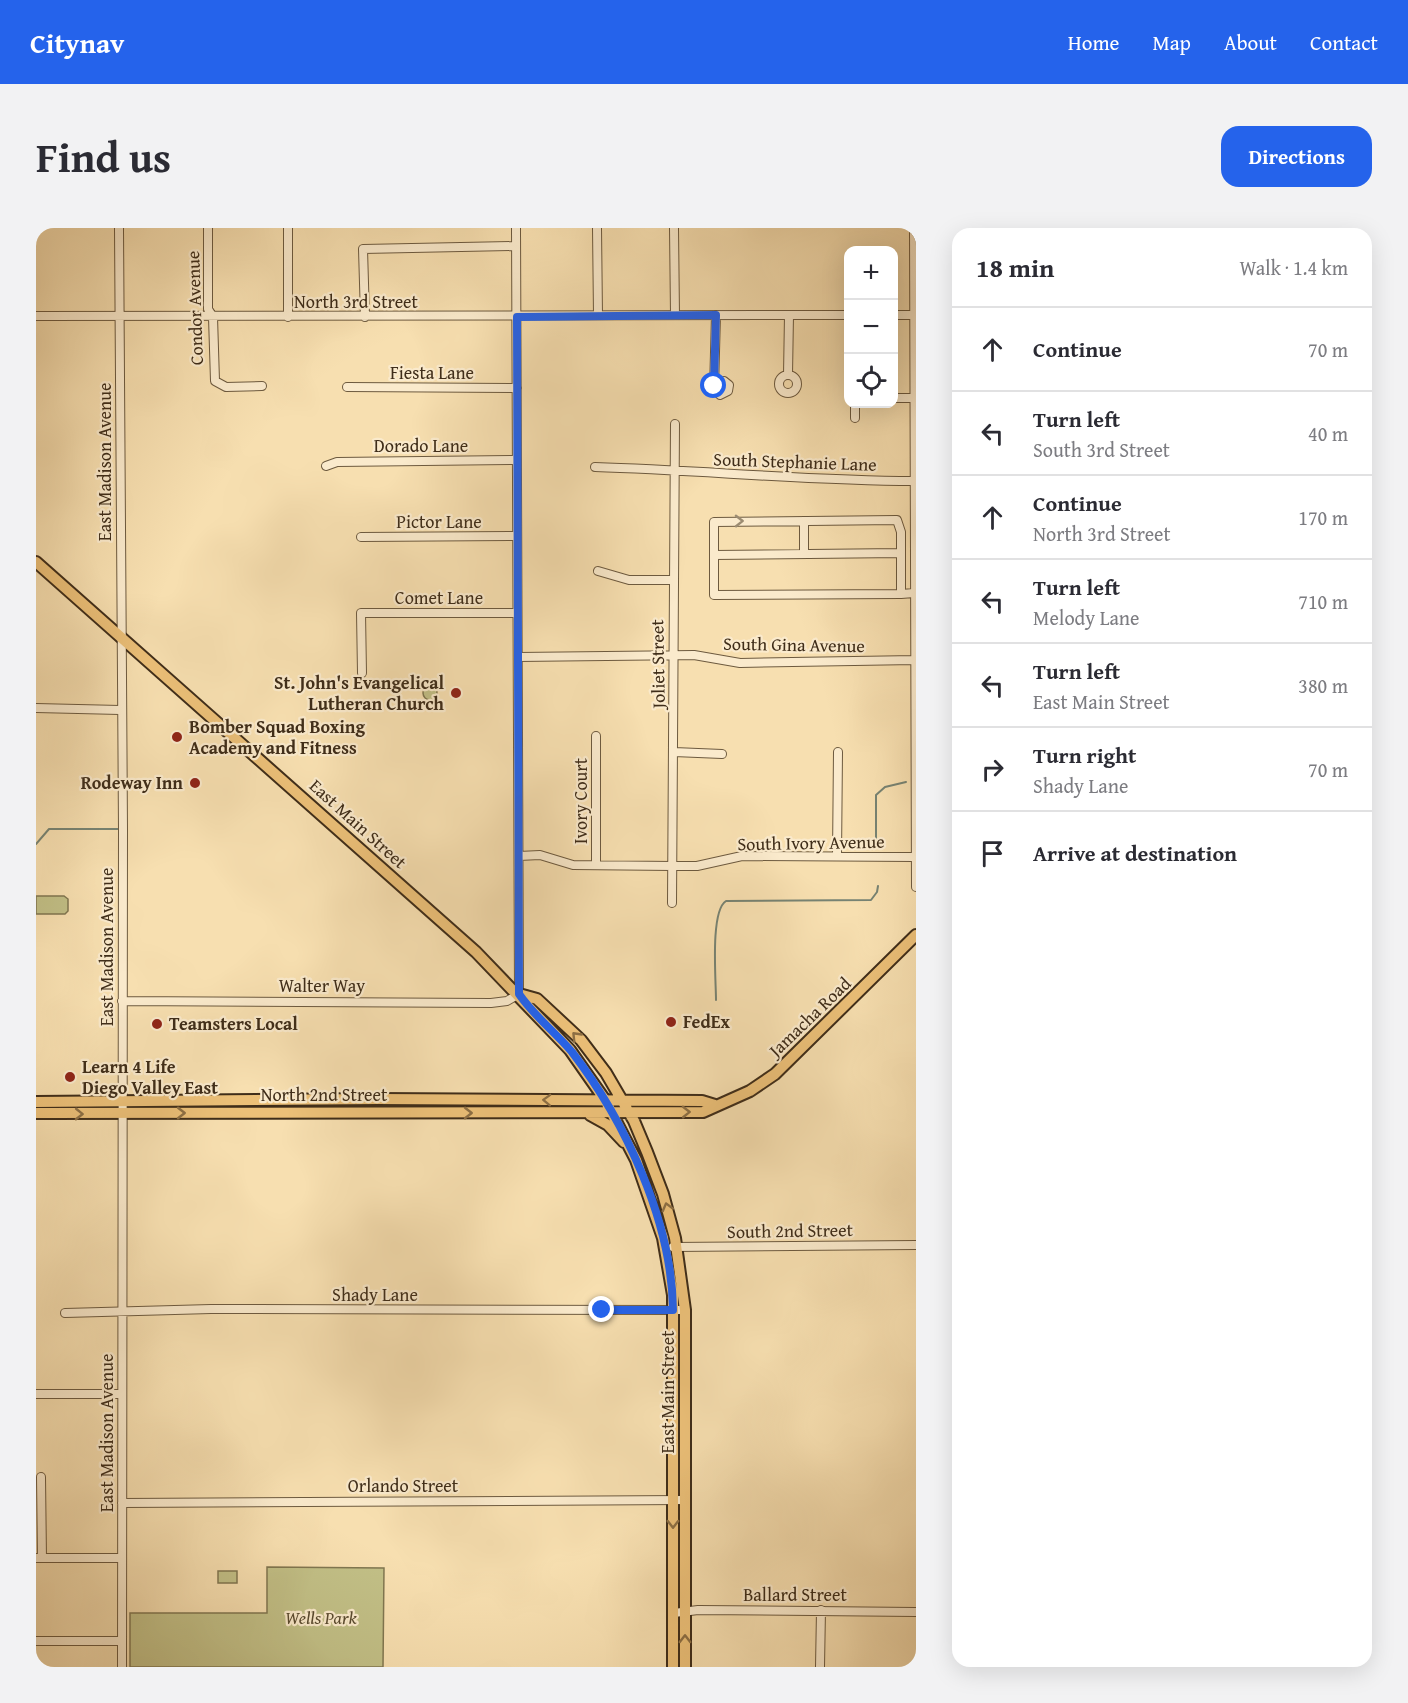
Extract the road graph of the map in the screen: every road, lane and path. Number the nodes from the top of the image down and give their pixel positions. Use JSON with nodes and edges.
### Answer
{"nodes":[{"id":1,"x":119,"y":228,"type":"edge"},
{"id":2,"x":208,"y":228,"type":"edge"},
{"id":3,"x":288,"y":228,"type":"edge"},
{"id":4,"x":516,"y":228,"type":"edge"},
{"id":5,"x":597,"y":228,"type":"edge"},
{"id":6,"x":674,"y":228,"type":"edge"},
{"id":7,"x":914,"y":228,"type":"edge"},
{"id":8,"x":516,"y":246,"type":"junction"},
{"id":9,"x":598,"y":315,"type":"junction"},
{"id":10,"x":675,"y":315,"type":"junction"},
{"id":11,"x":716,"y":315,"type":"junction"},
{"id":12,"x":788,"y":315,"type":"junction"},
{"id":13,"x":844,"y":315,"type":"edge"},
{"id":14,"x":898,"y":315,"type":"edge"},
{"id":15,"x":915,"y":315,"type":"edge"},
{"id":16,"x":36,"y":316,"type":"edge"},
{"id":17,"x":120,"y":317,"type":"junction"},
{"id":18,"x":213,"y":317,"type":"junction"},
{"id":19,"x":288,"y":317,"type":"junction"},
{"id":20,"x":365,"y":317,"type":"junction"},
{"id":21,"x":517,"y":317,"type":"junction"},
{"id":22,"x":788,"y":375,"type":"dead end"},
{"id":23,"x":716,"y":383,"type":"dead end"},
{"id":24,"x":262,"y":386,"type":"dead end"},
{"id":25,"x":347,"y":387,"type":"dead end"},
{"id":26,"x":517,"y":388,"type":"junction"},
{"id":27,"x":898,"y":398,"type":"edge"},
{"id":28,"x":914,"y":398,"type":"junction"},
{"id":29,"x":855,"y":408,"type":"edge"},
{"id":30,"x":855,"y":418,"type":"dead end"},
{"id":31,"x":675,"y":424,"type":"dead end"},
{"id":32,"x":915,"y":441,"type":"edge"},
{"id":33,"x":517,"y":460,"type":"junction"},
{"id":34,"x":326,"y":466,"type":"dead end"},
{"id":35,"x":595,"y":467,"type":"dead end"},
{"id":36,"x":676,"y":469,"type":"junction"},
{"id":37,"x":914,"y":481,"type":"junction"},
{"id":38,"x":915,"y":502,"type":"edge"},
{"id":39,"x":804,"y":521,"type":"junction"},
{"id":40,"x":518,"y":536,"type":"junction"},
{"id":41,"x":361,"y":537,"type":"dead end"},
{"id":42,"x":901,"y":553,"type":"junction"},
{"id":43,"x":804,"y":554,"type":"junction"},
{"id":44,"x":714,"y":555,"type":"junction"},
{"id":45,"x":36,"y":562,"type":"edge"},
{"id":46,"x":598,"y":571,"type":"dead end"},
{"id":47,"x":673,"y":580,"type":"junction"},
{"id":48,"x":914,"y":592,"type":"junction"},
{"id":49,"x":901,"y":594,"type":"junction"},
{"id":50,"x":517,"y":613,"type":"junction"},
{"id":51,"x":120,"y":636,"type":"junction"},
{"id":52,"x":518,"y":657,"type":"junction"},
{"id":53,"x":673,"y":657,"type":"junction"},
{"id":54,"x":915,"y":660,"type":"edge"},
{"id":55,"x":362,"y":673,"type":"dead end"},
{"id":56,"x":36,"y":708,"type":"edge"},
{"id":57,"x":120,"y":710,"type":"junction"},
{"id":58,"x":596,"y":736,"type":"dead end"},
{"id":59,"x":674,"y":752,"type":"junction"},
{"id":60,"x":838,"y":752,"type":"dead end"},
{"id":61,"x":722,"y":754,"type":"dead end"},
{"id":62,"x":519,"y":856,"type":"junction"},
{"id":63,"x":837,"y":856,"type":"junction"},
{"id":64,"x":914,"y":857,"type":"junction"},
{"id":65,"x":596,"y":865,"type":"junction"},
{"id":66,"x":673,"y":866,"type":"junction"},
{"id":67,"x":916,"y":887,"type":"edge"},
{"id":68,"x":672,"y":903,"type":"dead end"},
{"id":69,"x":916,"y":935,"type":"edge"},
{"id":70,"x":519,"y":994,"type":"junction"},
{"id":71,"x":122,"y":1001,"type":"junction"},
{"id":72,"x":590,"y":1077,"type":"junction"},
{"id":73,"x":256,"y":1099,"type":"junction"},
{"id":74,"x":359,"y":1099,"type":"junction"},
{"id":75,"x":420,"y":1100,"type":"junction"},
{"id":76,"x":445,"y":1100,"type":"junction"},
{"id":77,"x":605,"y":1100,"type":"junction"},
{"id":78,"x":122,"y":1101,"type":"junction"},
{"id":79,"x":578,"y":1101,"type":"junction"},
{"id":80,"x":622,"y":1101,"type":"junction"},
{"id":81,"x":36,"y":1102,"type":"edge"},
{"id":82,"x":715,"y":1105,"type":"junction"},
{"id":83,"x":346,"y":1112,"type":"junction"},
{"id":84,"x":397,"y":1112,"type":"junction"},
{"id":85,"x":36,"y":1113,"type":"edge"},
{"id":86,"x":122,"y":1113,"type":"junction"},
{"id":87,"x":234,"y":1113,"type":"junction"},
{"id":88,"x":422,"y":1113,"type":"junction"},
{"id":89,"x":613,"y":1113,"type":"junction"},
{"id":90,"x":629,"y":1113,"type":"junction"},
{"id":91,"x":654,"y":1113,"type":"junction"},
{"id":92,"x":586,"y":1114,"type":"junction"},
{"id":93,"x":640,"y":1135,"type":"junction"},
{"id":94,"x":632,"y":1152,"type":"junction"},
{"id":95,"x":916,"y":1245,"type":"edge"},
{"id":96,"x":665,"y":1247,"type":"junction"},
{"id":97,"x":677,"y":1248,"type":"junction"},
{"id":98,"x":673,"y":1310,"type":"junction"},
{"id":99,"x":685,"y":1310,"type":"junction"},
{"id":100,"x":65,"y":1313,"type":"dead end"},
{"id":101,"x":123,"y":1313,"type":"junction"},
{"id":102,"x":680,"y":1381,"type":"junction"},
{"id":103,"x":36,"y":1395,"type":"edge"},
{"id":104,"x":122,"y":1395,"type":"junction"},
{"id":105,"x":41,"y":1477,"type":"dead end"},
{"id":106,"x":673,"y":1500,"type":"junction"},
{"id":107,"x":685,"y":1500,"type":"junction"},
{"id":108,"x":122,"y":1503,"type":"junction"},
{"id":109,"x":39,"y":1558,"type":"edge"},
{"id":110,"x":122,"y":1558,"type":"junction"},
{"id":111,"x":821,"y":1610,"type":"junction"},
{"id":112,"x":679,"y":1612,"type":"junction"},
{"id":113,"x":916,"y":1612,"type":"edge"},
{"id":114,"x":36,"y":1641,"type":"edge"},
{"id":115,"x":122,"y":1641,"type":"junction"},
{"id":116,"x":122,"y":1667,"type":"edge"},
{"id":117,"x":673,"y":1667,"type":"edge"},
{"id":118,"x":685,"y":1667,"type":"edge"},
{"id":119,"x":820,"y":1667,"type":"edge"}],
"edges":[{"from":1,"to":17,"type":"street","name":"East Madison Avenue"},
{"from":2,"to":18,"type":"street","name":"Condor Avenue"},
{"from":3,"to":19,"type":"street"},
{"from":4,"to":8,"type":"street"},
{"from":5,"to":9,"type":"street"},
{"from":6,"to":10,"type":"street"},
{"from":7,"to":15,"type":"street"},
{"from":8,"to":20,"type":"street"},
{"from":8,"to":21,"type":"street"},
{"from":9,"to":10,"type":"street","name":"North 3rd Street"},
{"from":9,"to":21,"type":"street","name":"North 3rd Street"},
{"from":10,"to":11,"type":"street","name":"North 3rd Street"},
{"from":11,"to":12,"type":"street","name":"North 3rd Street"},
{"from":11,"to":23,"type":"street"},
{"from":12,"to":13,"type":"street","name":"North 3rd Street"},
{"from":12,"to":22,"type":"street"},
{"from":14,"to":15,"type":"street"},
{"from":15,"to":28,"type":"street"},
{"from":16,"to":17,"type":"street","name":"North 3rd Street"},
{"from":17,"to":18,"type":"street","name":"North 3rd Street"},
{"from":17,"to":51,"type":"street","name":"East Madison Avenue"},
{"from":18,"to":19,"type":"street","name":"North 3rd Street"},
{"from":18,"to":24,"type":"street","name":"Condor Avenue"},
{"from":19,"to":20,"type":"street","name":"North 3rd Street"},
{"from":20,"to":21,"type":"street","name":"North 3rd Street"},
{"from":21,"to":26,"type":"street"},
{"from":25,"to":26,"type":"street","name":"Fiesta Lane"},
{"from":26,"to":33,"type":"street"},
{"from":27,"to":28,"type":"street"},
{"from":28,"to":32,"type":"street"},
{"from":29,"to":30,"type":"street"},
{"from":31,"to":36,"type":"street","name":"Joliet Street"},
{"from":32,"to":37,"type":"street"},
{"from":33,"to":34,"type":"street","name":"Dorado Lane"},
{"from":33,"to":40,"type":"street"},
{"from":35,"to":36,"type":"street","name":"South Stephanie Lane"},
{"from":36,"to":37,"type":"street","name":"South Stephanie Lane"},
{"from":36,"to":47,"type":"street","name":"Joliet Street"},
{"from":37,"to":38,"type":"street"},
{"from":38,"to":48,"type":"street"},
{"from":39,"to":42,"type":"street"},
{"from":39,"to":43,"type":"street"},
{"from":44,"to":39,"type":"street","one_way":true},
{"from":40,"to":41,"type":"street","name":"Pictor Lane"},
{"from":40,"to":50,"type":"street"},
{"from":42,"to":43,"type":"street"},
{"from":42,"to":49,"type":"street"},
{"from":43,"to":44,"type":"street"},
{"from":44,"to":49,"type":"street"},
{"from":45,"to":51,"type":"main road","name":"East Main Street"},
{"from":46,"to":47,"type":"street"},
{"from":47,"to":53,"type":"street","name":"Joliet Street"},
{"from":48,"to":49,"type":"street"},
{"from":48,"to":54,"type":"street"},
{"from":50,"to":52,"type":"street"},
{"from":50,"to":55,"type":"street","name":"Comet Lane"},
{"from":51,"to":57,"type":"street","name":"East Madison Avenue"},
{"from":51,"to":70,"type":"main road","name":"East Main Street"},
{"from":52,"to":53,"type":"street","name":"South Gina Avenue"},
{"from":52,"to":62,"type":"street"},
{"from":53,"to":54,"type":"street","name":"South Gina Avenue"},
{"from":53,"to":59,"type":"street","name":"Joliet Street"},
{"from":54,"to":64,"type":"street"},
{"from":56,"to":57,"type":"street"},
{"from":57,"to":71,"type":"street","name":"East Madison Avenue"},
{"from":58,"to":65,"type":"street","name":"Ivory Court"},
{"from":59,"to":61,"type":"street"},
{"from":59,"to":66,"type":"street","name":"Joliet Street"},
{"from":60,"to":63,"type":"street"},
{"from":62,"to":65,"type":"street","name":"South Ivory Avenue"},
{"from":62,"to":70,"type":"street"},
{"from":63,"to":64,"type":"street","name":"South Ivory Avenue"},
{"from":63,"to":66,"type":"street","name":"South Ivory Avenue"},
{"from":64,"to":67,"type":"street"},
{"from":65,"to":66,"type":"street","name":"South Ivory Avenue"},
{"from":66,"to":68,"type":"street","name":"Joliet Street"},
{"from":69,"to":82,"type":"main road","name":"Jamacha Road"},
{"from":70,"to":71,"type":"street","name":"Walter Way"},
{"from":70,"to":72,"type":"main road","name":"East Main Street"},
{"from":80,"to":70,"type":"main road","name":"East Main Street","one_way":true},
{"from":71,"to":78,"type":"street","name":"East Madison Avenue"},
{"from":72,"to":77,"type":"main road","name":"East Main Street"},
{"from":72,"to":79,"type":"main road"},
{"from":73,"to":74,"type":"main road","name":"North 2nd Street"},
{"from":73,"to":78,"type":"main road","name":"North 2nd Street"},
{"from":73,"to":87,"type":"main road"},
{"from":74,"to":75,"type":"main road","name":"North 2nd Street"},
{"from":74,"to":83,"type":"main road"},
{"from":75,"to":76,"type":"main road","name":"North 2nd Street"},
{"from":75,"to":84,"type":"main road"},
{"from":79,"to":76,"type":"main road","name":"North 2nd Street","one_way":true},
{"from":76,"to":88,"type":"main road"},
{"from":77,"to":79,"type":"main road","name":"North 2nd Street"},
{"from":77,"to":80,"type":"main road","name":"Jamacha Road"},
{"from":77,"to":89,"type":"main road","name":"East Main Street"},
{"from":78,"to":81,"type":"main road","name":"North 2nd Street"},
{"from":78,"to":86,"type":"street","name":"East Madison Avenue"},
{"from":80,"to":82,"type":"main road","name":"Jamacha Road"},
{"from":80,"to":90,"type":"main road","name":"East Main Street"},
{"from":91,"to":82,"type":"main road","name":"Jamacha Road","one_way":true},
{"from":83,"to":84,"type":"main road","name":"North 2nd Street"},
{"from":83,"to":87,"type":"main road","name":"North 2nd Street"},
{"from":84,"to":88,"type":"main road","name":"North 2nd Street"},
{"from":85,"to":86,"type":"main road","name":"North 2nd Street","one_way":true},
{"from":86,"to":87,"type":"main road","name":"North 2nd Street","one_way":true},
{"from":86,"to":101,"type":"street","name":"East Madison Avenue"},
{"from":88,"to":92,"type":"main road","name":"North 2nd Street","one_way":true},
{"from":89,"to":90,"type":"main road","name":"Jamacha Road"},
{"from":89,"to":92,"type":"main road","name":"North 2nd Street"},
{"from":89,"to":94,"type":"main road","name":"East Main Street"},
{"from":90,"to":91,"type":"main road","name":"Jamacha Road"},
{"from":90,"to":93,"type":"main road","name":"East Main Street"},
{"from":91,"to":93,"type":"main road"},
{"from":92,"to":94,"type":"main road"},
{"from":97,"to":93,"type":"main road","name":"East Main Street","one_way":true},
{"from":94,"to":96,"type":"main road","name":"East Main Street"},
{"from":95,"to":97,"type":"street","name":"South 2nd Street"},
{"from":96,"to":97,"type":"street","name":"South 2nd Street"},
{"from":96,"to":98,"type":"main road","name":"East Main Street"},
{"from":97,"to":99,"type":"main road","name":"East Main Street"},
{"from":98,"to":99,"type":"street","name":"Shady Lane"},
{"from":98,"to":101,"type":"street","name":"Shady Lane"},
{"from":98,"to":102,"type":"main road","name":"East Main Street"},
{"from":99,"to":102,"type":"main road","name":"East Main Street"},
{"from":100,"to":101,"type":"street","name":"Shady Lane"},
{"from":101,"to":104,"type":"street","name":"East Madison Avenue"},
{"from":102,"to":106,"type":"main road","name":"East Main Street"},
{"from":102,"to":107,"type":"main road","name":"East Main Street"},
{"from":103,"to":104,"type":"street"},
{"from":104,"to":108,"type":"street","name":"East Madison Avenue"},
{"from":105,"to":109,"type":"street"},
{"from":106,"to":107,"type":"street","name":"Orlando Street"},
{"from":106,"to":108,"type":"street","name":"Orlando Street"},
{"from":106,"to":112,"type":"main road","name":"East Main Street","one_way":true},
{"from":107,"to":112,"type":"main road","name":"East Main Street"},
{"from":108,"to":110,"type":"street","name":"East Madison Avenue"},
{"from":109,"to":110,"type":"street"},
{"from":110,"to":115,"type":"street","name":"East Madison Avenue"},
{"from":111,"to":112,"type":"street","name":"Ballard Street"},
{"from":111,"to":113,"type":"street","name":"Ballard Street"},
{"from":111,"to":119,"type":"street"},
{"from":112,"to":117,"type":"main road","name":"East Main Street"},
{"from":118,"to":112,"type":"main road","name":"East Main Street","one_way":true},
{"from":114,"to":115,"type":"street"},
{"from":115,"to":116,"type":"street","name":"East Madison Avenue"}]}
